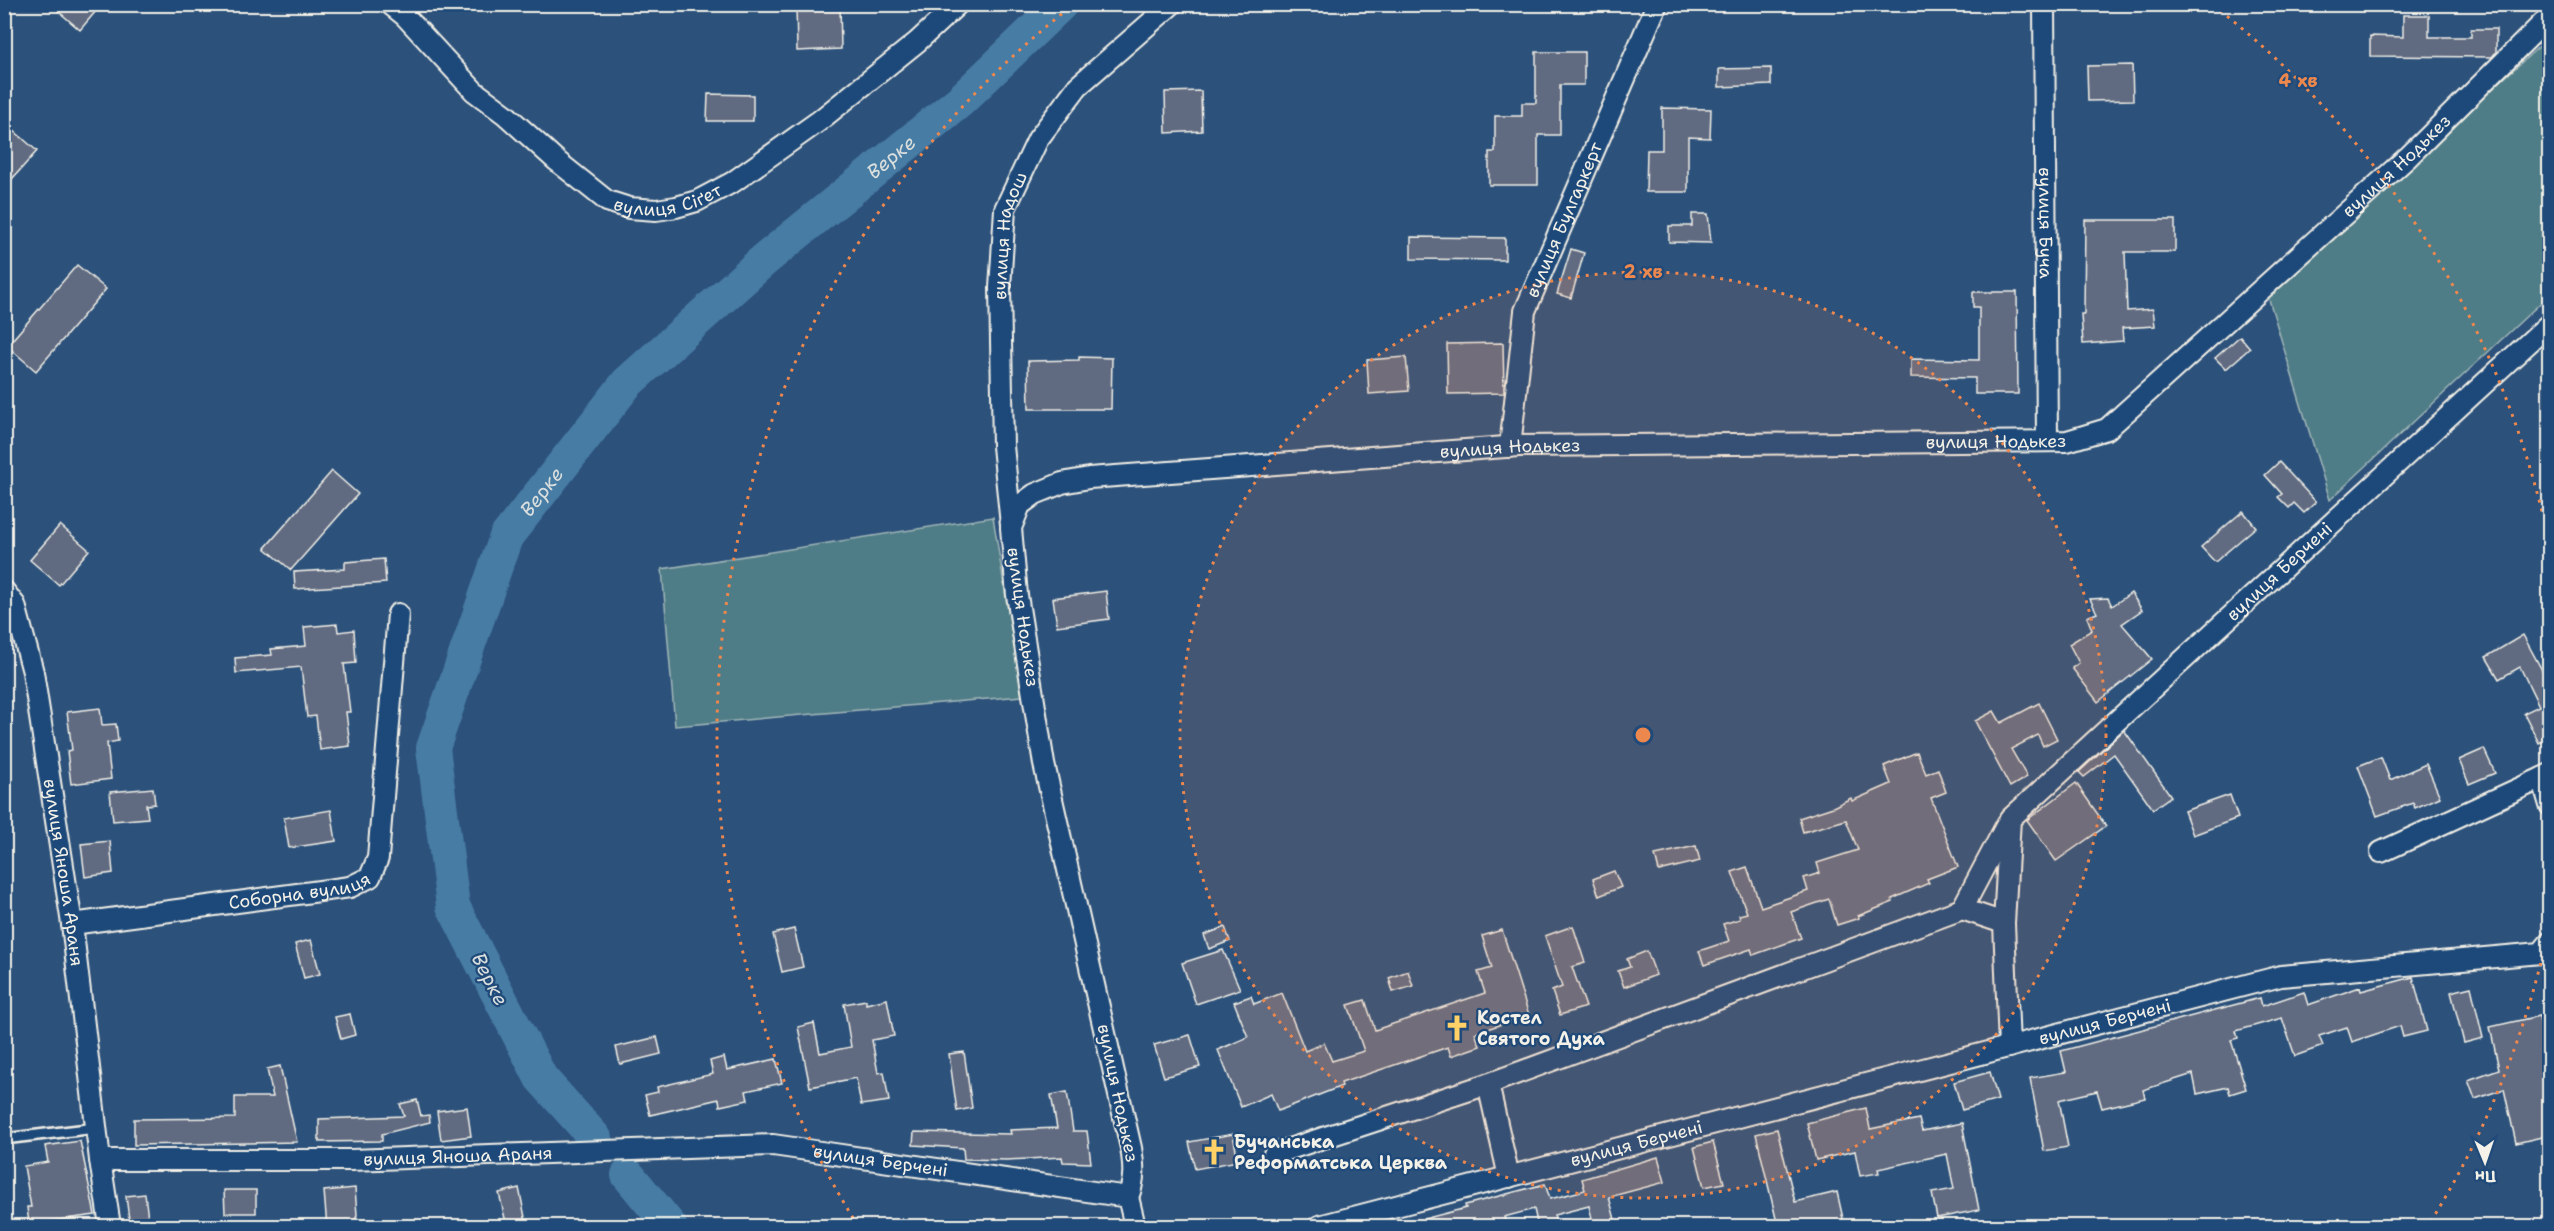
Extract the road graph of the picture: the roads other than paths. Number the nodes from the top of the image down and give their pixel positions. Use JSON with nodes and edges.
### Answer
{"nodes":[{"id":1,"x":390,"y":4,"type":"edge"},
{"id":2,"x":958,"y":4,"type":"edge"},
{"id":3,"x":1172,"y":4,"type":"edge"},
{"id":4,"x":1657,"y":4,"type":"edge"},
{"id":5,"x":2044,"y":4,"type":"edge"},
{"id":6,"x":2550,"y":16,"type":"edge"},
{"id":7,"x":2550,"y":323,"type":"edge"},
{"id":8,"x":2047,"y":441,"type":"junction"},
{"id":9,"x":1510,"y":447,"type":"junction"},
{"id":10,"x":1011,"y":528,"type":"junction"},
{"id":11,"x":4,"y":591,"type":"edge"},
{"id":12,"x":398,"y":614,"type":"dead end"},
{"id":13,"x":2546,"y":776,"type":"edge"},
{"id":14,"x":2550,"y":804,"type":"edge"},
{"id":15,"x":2010,"y":819,"type":"junction"},
{"id":16,"x":2381,"y":852,"type":"dead end"},
{"id":17,"x":1962,"y":909,"type":"junction"},
{"id":18,"x":2004,"y":923,"type":"junction"},
{"id":19,"x":72,"y":924,"type":"junction"},
{"id":20,"x":2547,"y":951,"type":"edge"},
{"id":21,"x":2009,"y":1047,"type":"junction"},
{"id":22,"x":1488,"y":1084,"type":"junction"},
{"id":23,"x":96,"y":1128,"type":"junction"},
{"id":24,"x":4,"y":1139,"type":"edge"},
{"id":25,"x":601,"y":1151,"type":"joint"},
{"id":26,"x":1274,"y":1154,"type":"dead end"},
{"id":27,"x":100,"y":1160,"type":"junction"},
{"id":28,"x":1509,"y":1177,"type":"junction"},
{"id":29,"x":1128,"y":1197,"type":"junction"},
{"id":30,"x":110,"y":1227,"type":"edge"},
{"id":31,"x":1135,"y":1227,"type":"edge"},
{"id":32,"x":1319,"y":1227,"type":"edge"}],
"edges":[{"from":1,"to":2,"type":"street","name":"вулиця Сіґет"},
{"from":3,"to":10,"type":"street","name":"вулиця Надош"},
{"from":4,"to":9,"type":"street","name":"вулиця Булгаркерт"},
{"from":5,"to":8,"type":"street","name":"вулиця Буча"},
{"from":6,"to":8,"type":"street","name":"вулиця Нодькез"},
{"from":7,"to":15,"type":"street","name":"вулиця Берчені"},
{"from":8,"to":9,"type":"street","name":"вулиця Нодькез"},
{"from":9,"to":10,"type":"street","name":"вулиця Нодькез"},
{"from":10,"to":29,"type":"street","name":"вулиця Нодькез"},
{"from":11,"to":19,"type":"street","name":"вулиця Яноша Араня"},
{"from":12,"to":19,"type":"street","name":"Соборна вулиця"},
{"from":13,"to":14,"type":"street"},
{"from":13,"to":16,"type":"street"},
{"from":15,"to":17,"type":"street","name":"вулиця Берчені"},
{"from":15,"to":18,"type":"street"},
{"from":17,"to":18,"type":"street"},
{"from":17,"to":22,"type":"street"},
{"from":18,"to":21,"type":"street"},
{"from":19,"to":23,"type":"street","name":"вулиця Яноша Араня"},
{"from":20,"to":21,"type":"street","name":"вулиця Берчені"},
{"from":21,"to":28,"type":"street","name":"вулиця Берчені"},
{"from":22,"to":26,"type":"street"},
{"from":22,"to":28,"type":"street"},
{"from":23,"to":24,"type":"lane"},
{"from":23,"to":27,"type":"street","name":"вулиця Яноша Араня"},
{"from":25,"to":27,"type":"street","name":"вулиця Яноша Араня"},
{"from":25,"to":29,"type":"street","name":"вулиця Берчені"},
{"from":27,"to":30,"type":"street","name":"вулиця Яноша Араня"},
{"from":28,"to":32,"type":"street","name":"вулиця Берчені"},
{"from":29,"to":31,"type":"street"}]}
